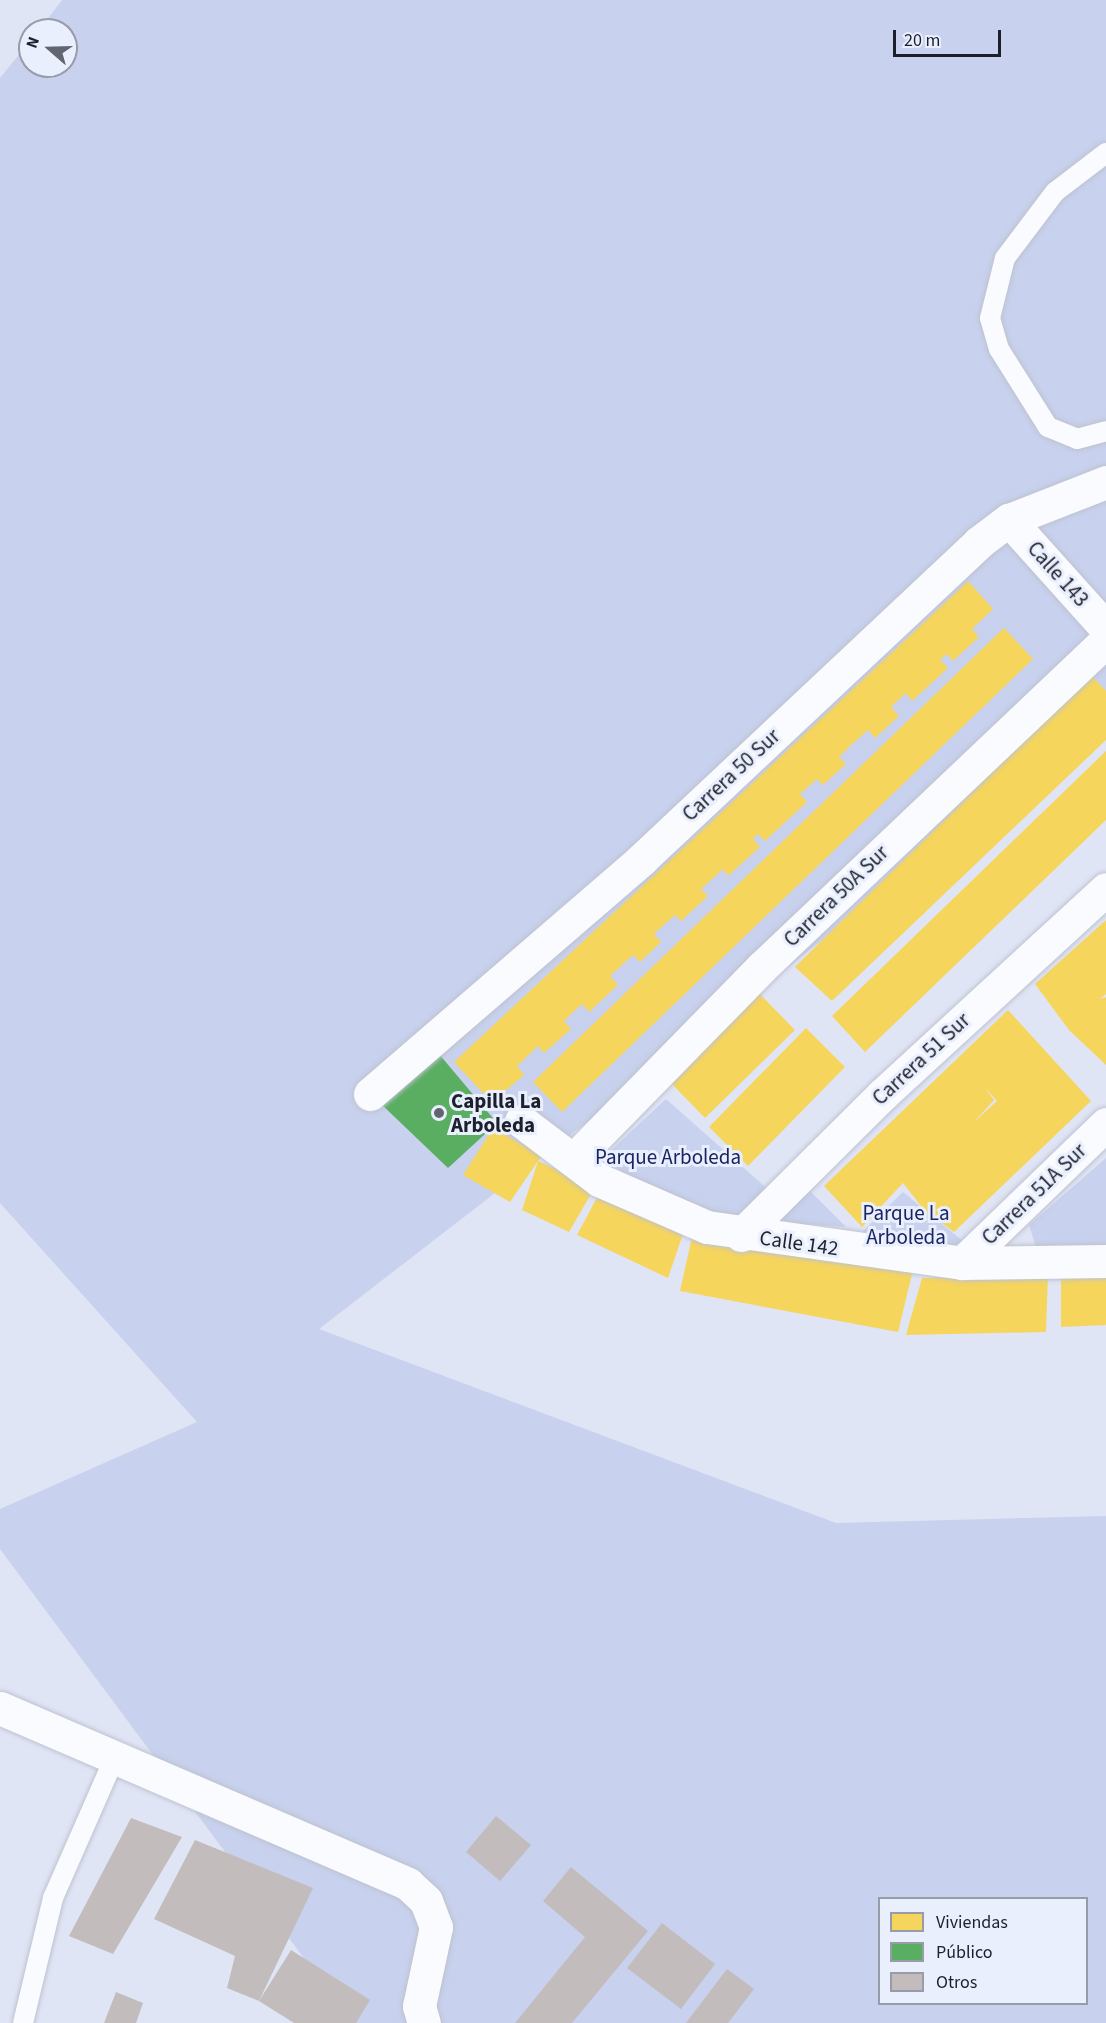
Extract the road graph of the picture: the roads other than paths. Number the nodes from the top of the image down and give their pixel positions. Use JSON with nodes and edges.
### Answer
{"nodes":[{"id":1,"x":1106,"y":153,"type":"edge"},
{"id":2,"x":1106,"y":432,"type":"edge"},
{"id":3,"x":1106,"y":482,"type":"edge"},
{"id":4,"x":1009,"y":520,"type":"junction"},
{"id":5,"x":1106,"y":628,"type":"edge"},
{"id":6,"x":1106,"y":640,"type":"edge"},
{"id":7,"x":1106,"y":889,"type":"edge"},
{"id":8,"x":370,"y":1094,"type":"dead end"},
{"id":9,"x":521,"y":1121,"type":"dead end"},
{"id":10,"x":1106,"y":1124,"type":"edge"},
{"id":11,"x":573,"y":1160,"type":"junction"},
{"id":12,"x":741,"y":1235,"type":"junction"},
{"id":13,"x":1106,"y":1261,"type":"edge"},
{"id":14,"x":962,"y":1263,"type":"junction"},
{"id":15,"x":0,"y":1708,"type":"edge"},
{"id":16,"x":115,"y":1757,"type":"junction"},
{"id":17,"x":22,"y":2023,"type":"edge"},
{"id":18,"x":424,"y":2023,"type":"edge"}],
"edges":[{"from":1,"to":2,"type":"lane"},
{"from":3,"to":4,"type":"street","name":"Carrera 50 Sur"},
{"from":4,"to":5,"type":"street","name":"Calle 143"},
{"from":4,"to":8,"type":"street","name":"Carrera 50 Sur"},
{"from":6,"to":11,"type":"street","name":"Carrera 50A Sur"},
{"from":7,"to":12,"type":"street","name":"Carrera 51 Sur"},
{"from":9,"to":11,"type":"street","name":"Calle 142"},
{"from":10,"to":14,"type":"street","name":"Carrera 51A Sur"},
{"from":11,"to":12,"type":"street","name":"Calle 142"},
{"from":12,"to":14,"type":"street","name":"Calle 142"},
{"from":13,"to":14,"type":"street","name":"Calle 142"},
{"from":15,"to":16,"type":"street"},
{"from":16,"to":17,"type":"lane"},
{"from":16,"to":18,"type":"street"}]}
